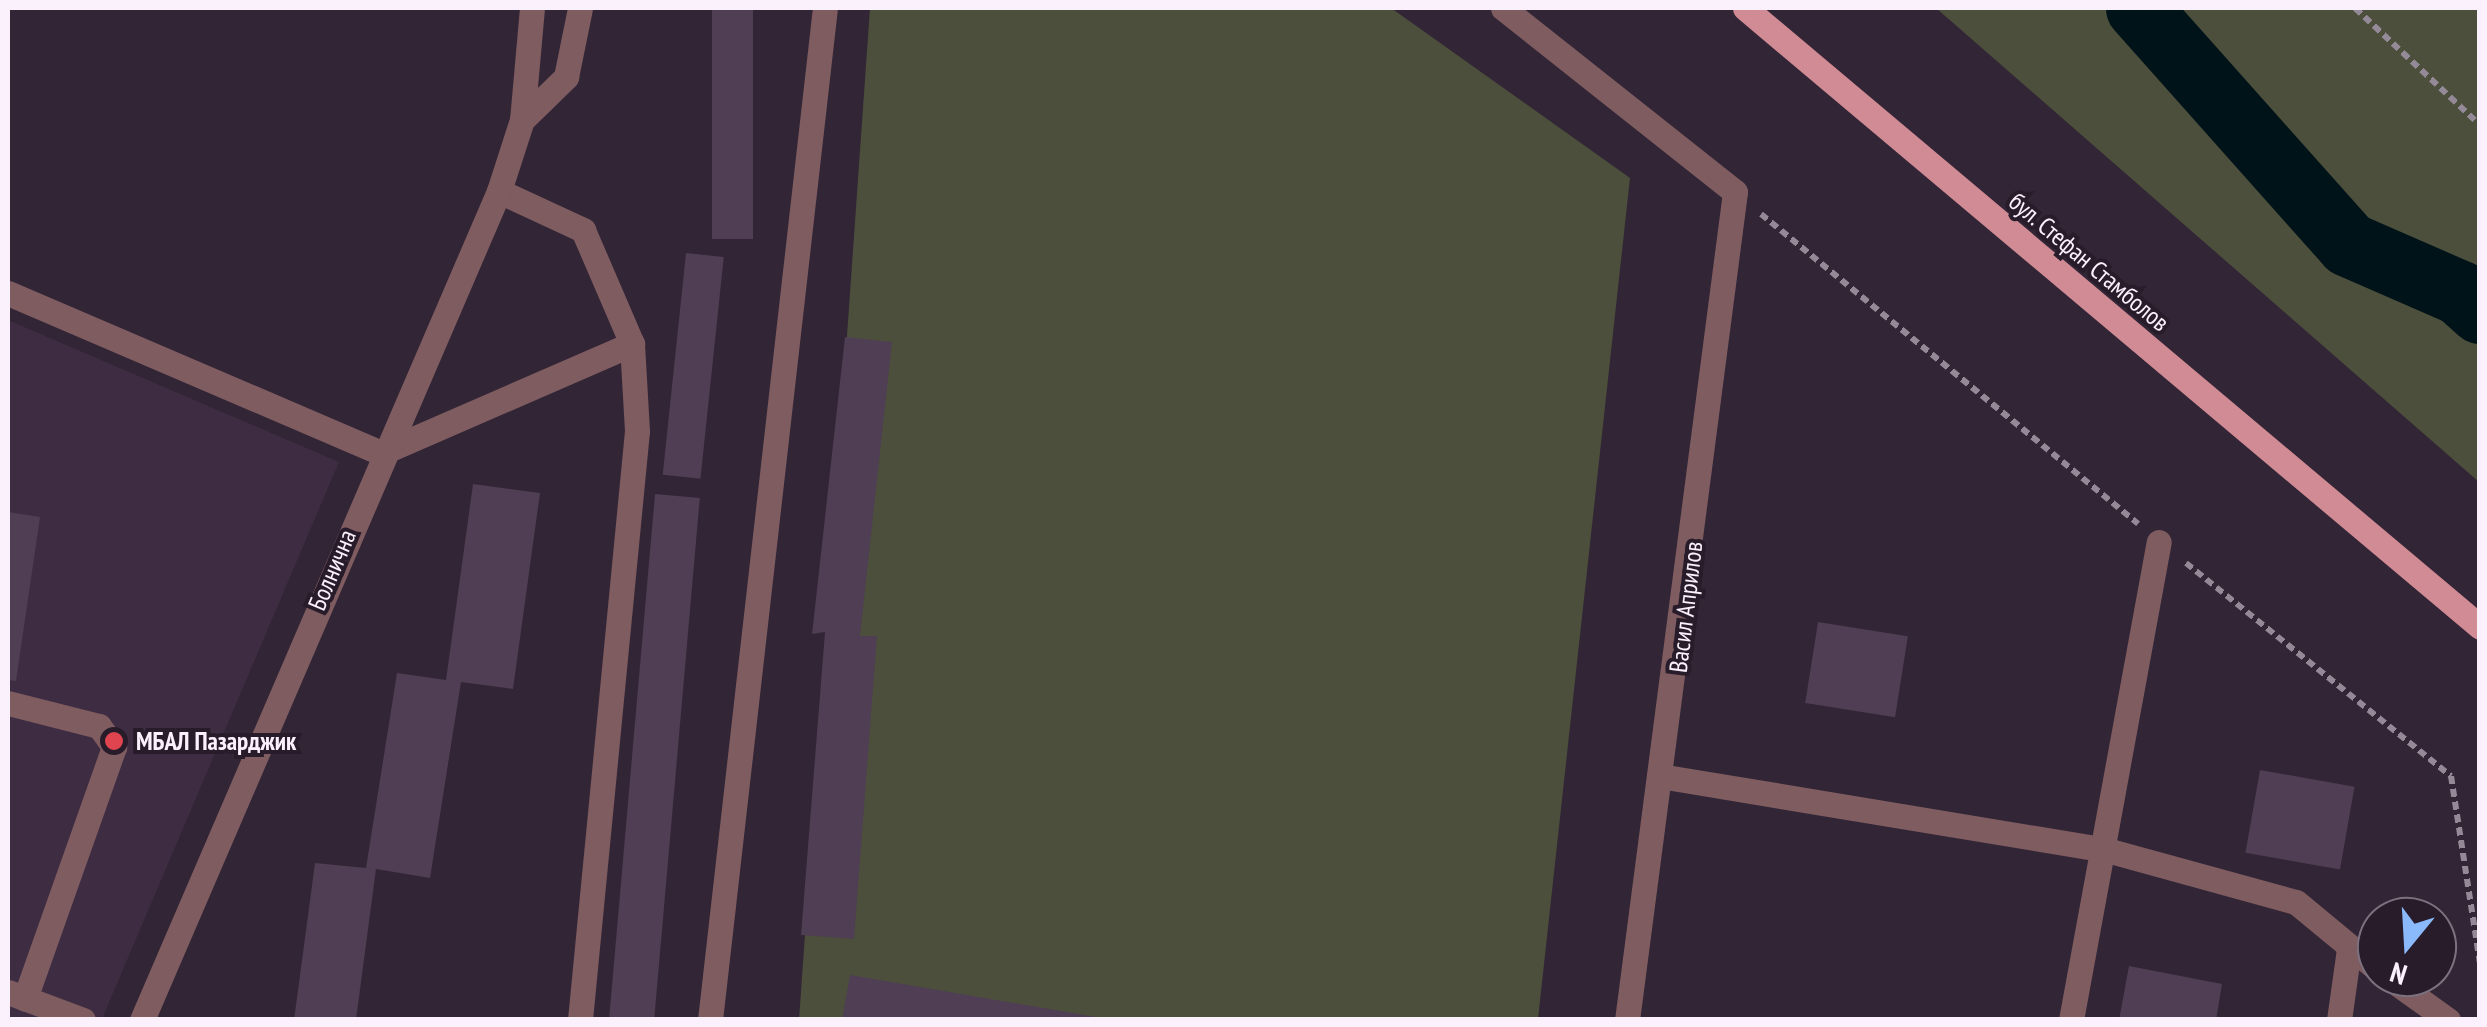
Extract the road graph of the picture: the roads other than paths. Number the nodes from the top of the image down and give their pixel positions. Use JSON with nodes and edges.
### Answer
{"nodes":[{"id":1,"x":532,"y":8,"type":"edge"},
{"id":2,"x":580,"y":8,"type":"edge"},
{"id":3,"x":825,"y":8,"type":"edge"},
{"id":4,"x":1503,"y":8,"type":"edge"},
{"id":5,"x":1745,"y":8,"type":"edge"},
{"id":6,"x":522,"y":120,"type":"junction"},
{"id":7,"x":498,"y":191,"type":"junction"},
{"id":8,"x":8,"y":293,"type":"edge"},
{"id":9,"x":632,"y":344,"type":"junction"},
{"id":10,"x":382,"y":453,"type":"junction"},
{"id":11,"x":2160,"y":542,"type":"dead end"},
{"id":12,"x":2394,"y":562,"type":"junction"},
{"id":13,"x":2480,"y":627,"type":"edge"},
{"id":14,"x":2480,"y":646,"type":"edge"},
{"id":15,"x":8,"y":702,"type":"edge"},
{"id":16,"x":1666,"y":777,"type":"junction"},
{"id":17,"x":2103,"y":848,"type":"junction"},
{"id":18,"x":2350,"y":949,"type":"junction"},
{"id":19,"x":2357,"y":954,"type":"edge"},
{"id":20,"x":16,"y":996,"type":"edge"},
{"id":21,"x":2416,"y":997,"type":"edge"},
{"id":22,"x":83,"y":1020,"type":"edge"},
{"id":23,"x":142,"y":1020,"type":"edge"},
{"id":24,"x":580,"y":1020,"type":"edge"},
{"id":25,"x":710,"y":1020,"type":"edge"},
{"id":26,"x":1628,"y":1020,"type":"edge"},
{"id":27,"x":2071,"y":1020,"type":"edge"},
{"id":28,"x":2339,"y":1020,"type":"edge"},
{"id":29,"x":2448,"y":1020,"type":"edge"}],
"edges":[{"from":1,"to":6,"type":"street","name":"Болнична"},
{"from":2,"to":6,"type":"street","name":"Болнична"},
{"from":3,"to":25,"type":"street"},
{"from":4,"to":16,"type":"street","name":"Васил Априлов"},
{"from":5,"to":12,"type":"main road","name":"бул. Стефан Стамболов"},
{"from":6,"to":7,"type":"street","name":"Болнична"},
{"from":7,"to":9,"type":"street"},
{"from":7,"to":10,"type":"street","name":"Болнична"},
{"from":8,"to":10,"type":"street"},
{"from":9,"to":10,"type":"street"},
{"from":9,"to":24,"type":"street"},
{"from":10,"to":23,"type":"street","name":"Болнична"},
{"from":11,"to":17,"type":"street"},
{"from":12,"to":13,"type":"main road","name":"бул. Стефан Стамболов"},
{"from":12,"to":14,"type":"main road","name":"бул. Стефан Стамболов"},
{"from":15,"to":20,"type":"street"},
{"from":16,"to":17,"type":"street"},
{"from":16,"to":26,"type":"street","name":"Васил Априлов"},
{"from":17,"to":18,"type":"street"},
{"from":17,"to":27,"type":"street"},
{"from":18,"to":19,"type":"street"},
{"from":18,"to":28,"type":"street"},
{"from":20,"to":22,"type":"street"},
{"from":21,"to":29,"type":"street"}]}
